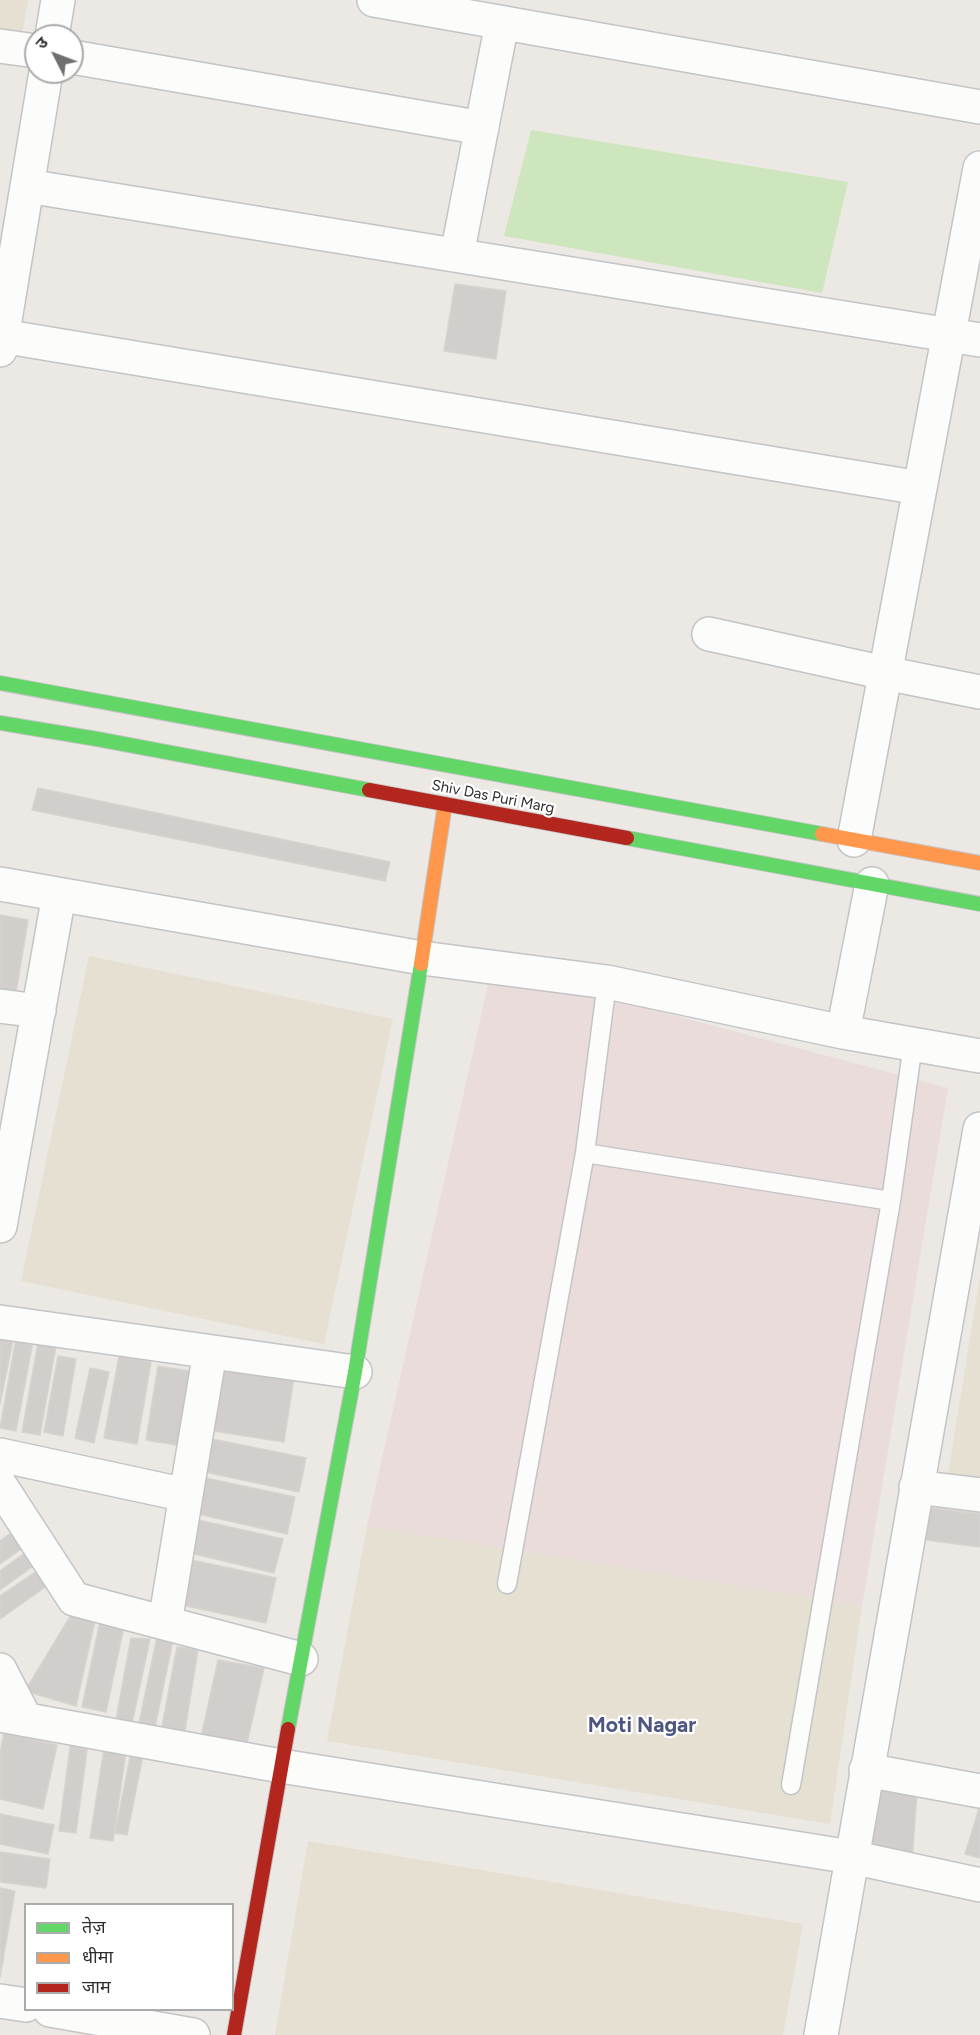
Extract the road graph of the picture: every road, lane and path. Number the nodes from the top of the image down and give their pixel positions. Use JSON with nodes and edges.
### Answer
{"nodes":[{"id":1,"x":58,"y":0,"type":"edge"},
{"id":2,"x":374,"y":0,"type":"edge"},
{"id":3,"x":502,"y":22,"type":"junction"},
{"id":4,"x":54,"y":24,"type":"edge"},
{"id":5,"x":0,"y":46,"type":"edge"},
{"id":6,"x":24,"y":49,"type":"edge"},
{"id":7,"x":84,"y":59,"type":"edge"},
{"id":8,"x":44,"y":84,"type":"edge"},
{"id":9,"x":980,"y":107,"type":"edge"},
{"id":10,"x":482,"y":128,"type":"junction"},
{"id":11,"x":980,"y":168,"type":"edge"},
{"id":12,"x":27,"y":186,"type":"junction"},
{"id":13,"x":976,"y":214,"type":"edge"},
{"id":14,"x":457,"y":255,"type":"junction"},
{"id":15,"x":964,"y":337,"type":"edge"},
{"id":16,"x":1,"y":343,"type":"edge"},
{"id":17,"x":920,"y":488,"type":"junction"},
{"id":18,"x":709,"y":634,"type":"dead end"},
{"id":19,"x":885,"y":674,"type":"junction"},
{"id":20,"x":0,"y":682,"type":"edge"},
{"id":21,"x":980,"y":692,"type":"edge"},
{"id":22,"x":0,"y":723,"type":"edge"},
{"id":23,"x":444,"y":804,"type":"junction"},
{"id":24,"x":854,"y":840,"type":"junction"},
{"id":25,"x":980,"y":863,"type":"edge"},
{"id":26,"x":0,"y":884,"type":"edge"},
{"id":27,"x":872,"y":884,"type":"junction"},
{"id":28,"x":59,"y":895,"type":"junction"},
{"id":29,"x":980,"y":904,"type":"edge"},
{"id":30,"x":422,"y":958,"type":"junction"},
{"id":31,"x":607,"y":982,"type":"junction"},
{"id":32,"x":0,"y":1006,"type":"edge"},
{"id":33,"x":39,"y":1011,"type":"junction"},
{"id":34,"x":843,"y":1032,"type":"junction"},
{"id":35,"x":913,"y":1044,"type":"junction"},
{"id":36,"x":980,"y":1056,"type":"edge"},
{"id":37,"x":980,"y":1129,"type":"edge"},
{"id":38,"x":585,"y":1153,"type":"junction"},
{"id":39,"x":891,"y":1201,"type":"junction"},
{"id":40,"x":0,"y":1226,"type":"edge"},
{"id":41,"x":0,"y":1322,"type":"edge"},
{"id":42,"x":210,"y":1352,"type":"junction"},
{"id":43,"x":355,"y":1372,"type":"junction"},
{"id":44,"x":0,"y":1455,"type":"edge"},
{"id":45,"x":0,"y":1485,"type":"edge"},
{"id":46,"x":916,"y":1487,"type":"junction"},
{"id":47,"x":186,"y":1495,"type":"junction"},
{"id":48,"x":980,"y":1495,"type":"edge"},
{"id":49,"x":507,"y":1584,"type":"dead end"},
{"id":50,"x":165,"y":1623,"type":"junction"},
{"id":51,"x":301,"y":1659,"type":"junction"},
{"id":52,"x":0,"y":1670,"type":"edge"},
{"id":53,"x":13,"y":1717,"type":"edge"},
{"id":54,"x":281,"y":1767,"type":"junction"},
{"id":55,"x":866,"y":1770,"type":"junction"},
{"id":56,"x":791,"y":1785,"type":"dead end"},
{"id":57,"x":980,"y":1791,"type":"edge"},
{"id":58,"x":851,"y":1857,"type":"junction"},
{"id":59,"x":980,"y":1885,"type":"edge"},
{"id":60,"x":0,"y":2001,"type":"edge"},
{"id":61,"x":24,"y":2005,"type":"edge"},
{"id":62,"x":56,"y":2011,"type":"edge"},
{"id":63,"x":193,"y":2035,"type":"edge"},
{"id":64,"x":234,"y":2035,"type":"edge"},
{"id":65,"x":821,"y":2035,"type":"edge"}],
"edges":[{"from":1,"to":4,"type":"street"},
{"from":2,"to":3,"type":"street"},
{"from":3,"to":9,"type":"street"},
{"from":3,"to":10,"type":"street"},
{"from":5,"to":6,"type":"street"},
{"from":7,"to":10,"type":"street"},
{"from":8,"to":12,"type":"street"},
{"from":10,"to":14,"type":"street"},
{"from":11,"to":13,"type":"street"},
{"from":12,"to":14,"type":"street"},
{"from":12,"to":16,"type":"street"},
{"from":13,"to":15,"type":"street"},
{"from":14,"to":15,"type":"street"},
{"from":15,"to":17,"type":"street"},
{"from":16,"to":17,"type":"street"},
{"from":17,"to":19,"type":"street"},
{"from":18,"to":19,"type":"street"},
{"from":19,"to":21,"type":"street"},
{"from":19,"to":24,"type":"street"},
{"from":20,"to":24,"type":"main road","name":"Shiv Das Puri Marg"},
{"from":22,"to":23,"type":"main road","name":"Shiv Das Puri Marg"},
{"from":23,"to":27,"type":"main road","name":"Shiv Das Puri Marg"},
{"from":23,"to":30,"type":"main road"},
{"from":24,"to":25,"type":"main road","name":"Shiv Das Puri Marg"},
{"from":26,"to":28,"type":"street"},
{"from":27,"to":29,"type":"main road","name":"Shiv Das Puri Marg"},
{"from":27,"to":34,"type":"street"},
{"from":28,"to":30,"type":"street"},
{"from":28,"to":33,"type":"street"},
{"from":30,"to":31,"type":"street"},
{"from":30,"to":43,"type":"main road"},
{"from":31,"to":34,"type":"street"},
{"from":31,"to":38,"type":"lane"},
{"from":32,"to":33,"type":"street"},
{"from":33,"to":40,"type":"street"},
{"from":34,"to":35,"type":"street"},
{"from":35,"to":36,"type":"street"},
{"from":35,"to":39,"type":"lane"},
{"from":37,"to":46,"type":"street"},
{"from":38,"to":39,"type":"lane"},
{"from":38,"to":49,"type":"lane"},
{"from":39,"to":56,"type":"lane"},
{"from":41,"to":42,"type":"street"},
{"from":42,"to":43,"type":"street"},
{"from":42,"to":47,"type":"street"},
{"from":43,"to":51,"type":"main road"},
{"from":44,"to":47,"type":"street"},
{"from":45,"to":50,"type":"street"},
{"from":46,"to":48,"type":"street"},
{"from":46,"to":55,"type":"street"},
{"from":47,"to":50,"type":"street"},
{"from":50,"to":51,"type":"street"},
{"from":51,"to":54,"type":"main road"},
{"from":52,"to":53,"type":"street"},
{"from":53,"to":54,"type":"street"},
{"from":54,"to":58,"type":"street"},
{"from":54,"to":64,"type":"main road"},
{"from":55,"to":57,"type":"street"},
{"from":55,"to":58,"type":"street"},
{"from":58,"to":59,"type":"street"},
{"from":58,"to":65,"type":"street"},
{"from":60,"to":61,"type":"street"},
{"from":62,"to":63,"type":"street"}]}
